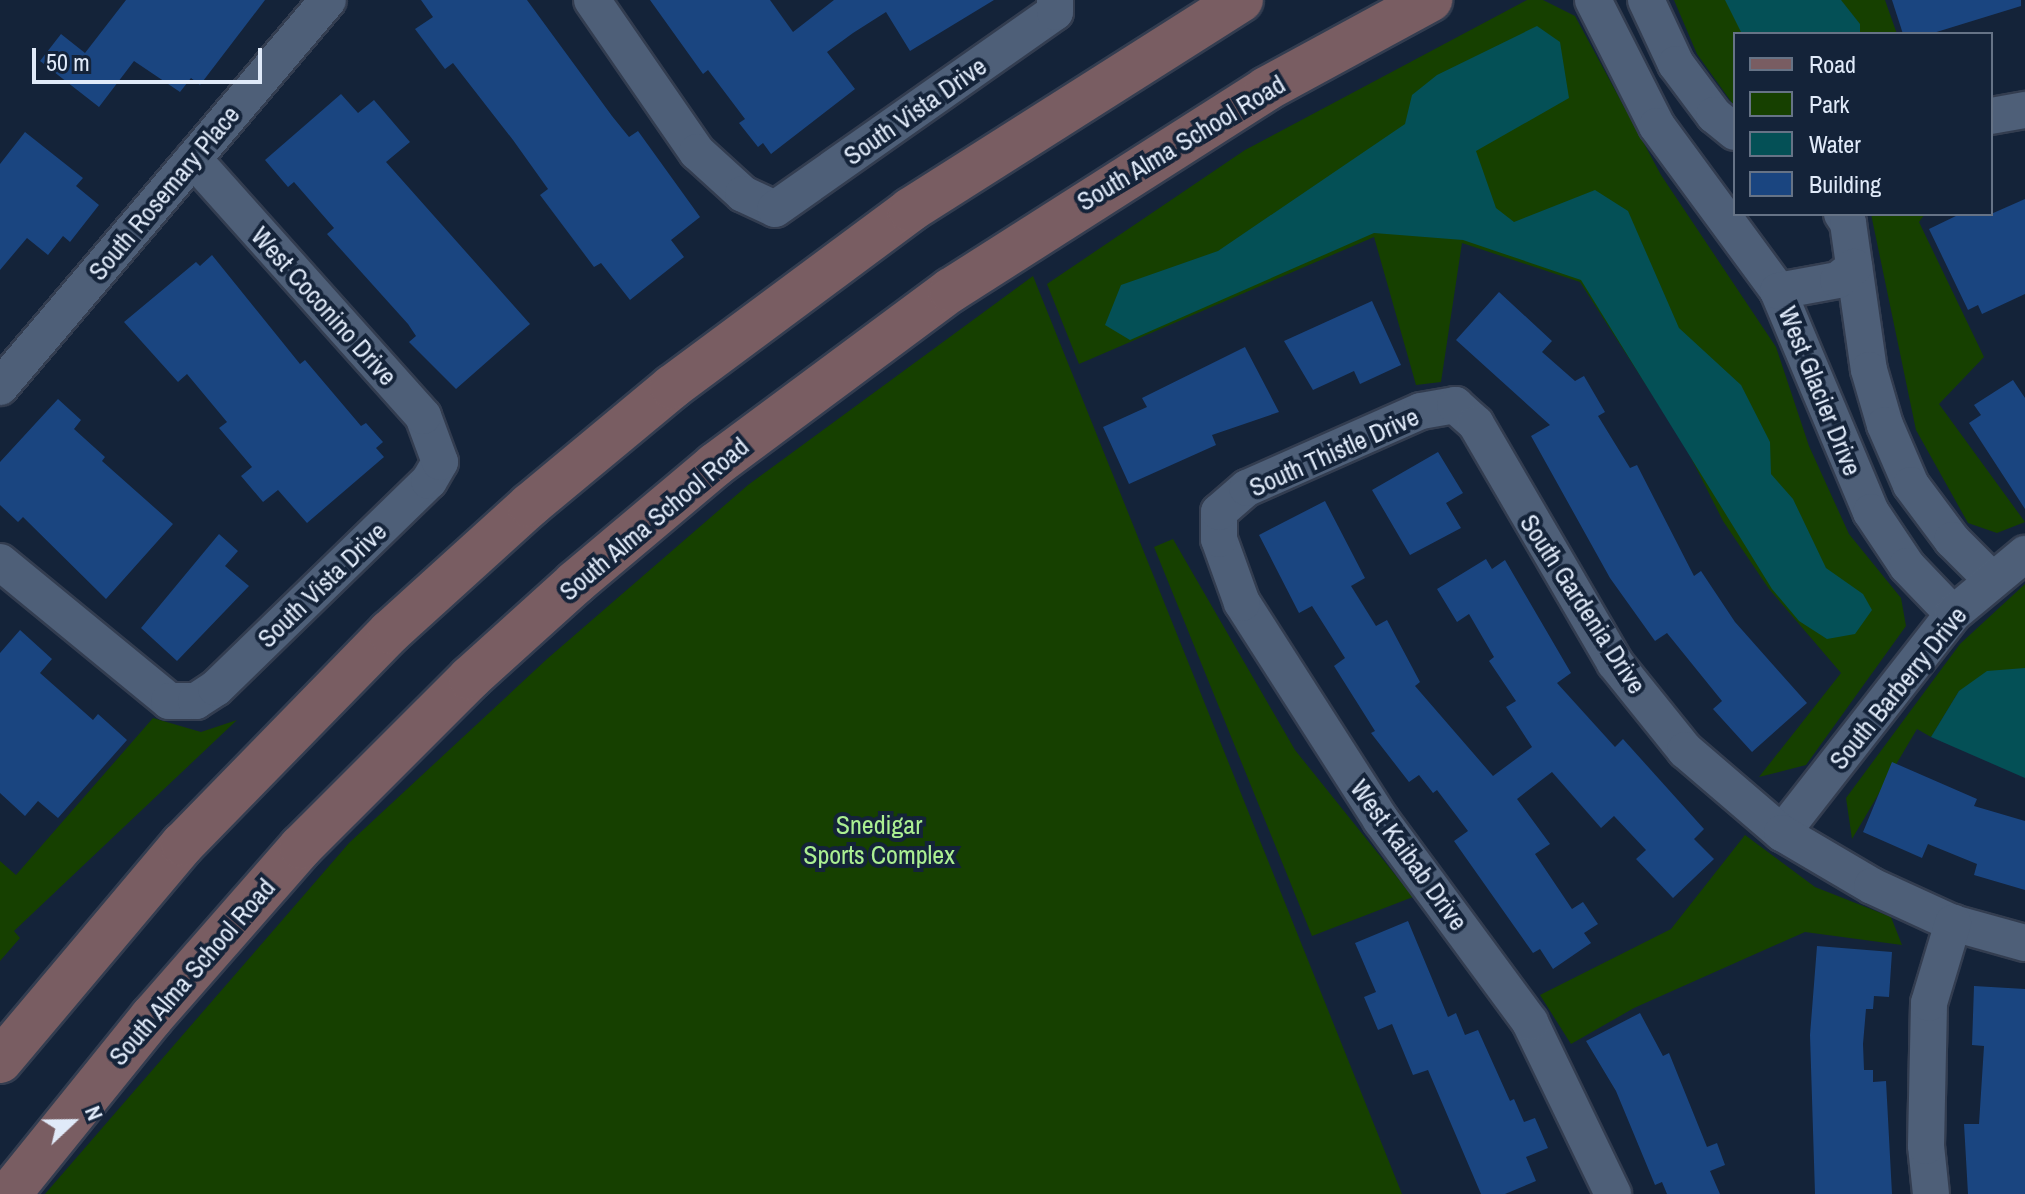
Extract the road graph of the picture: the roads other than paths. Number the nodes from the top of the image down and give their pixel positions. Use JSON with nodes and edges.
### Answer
{"nodes":[{"id":1,"x":328,"y":0,"type":"edge"},
{"id":2,"x":592,"y":0,"type":"edge"},
{"id":3,"x":1241,"y":0,"type":"edge"},
{"id":4,"x":1430,"y":0,"type":"edge"},
{"id":5,"x":1593,"y":0,"type":"edge"},
{"id":6,"x":1646,"y":0,"type":"edge"},
{"id":7,"x":1055,"y":6,"type":"edge"},
{"id":8,"x":2025,"y":110,"type":"edge"},
{"id":9,"x":1993,"y":116,"type":"edge"},
{"id":10,"x":1733,"y":130,"type":"edge"},
{"id":11,"x":193,"y":159,"type":"junction"},
{"id":12,"x":1842,"y":216,"type":"edge"},
{"id":13,"x":1854,"y":267,"type":"junction"},
{"id":14,"x":1778,"y":291,"type":"junction"},
{"id":15,"x":0,"y":387,"type":"edge"},
{"id":16,"x":1455,"y":405,"type":"joint"},
{"id":17,"x":440,"y":462,"type":"joint"},
{"id":18,"x":1219,"y":512,"type":"joint"},
{"id":19,"x":2025,"y":554,"type":"edge"},
{"id":20,"x":0,"y":562,"type":"edge"},
{"id":21,"x":1991,"y":579,"type":"junction"},
{"id":22,"x":1953,"y":614,"type":"junction"},
{"id":23,"x":1782,"y":833,"type":"junction"},
{"id":24,"x":1953,"y":923,"type":"junction"},
{"id":25,"x":2025,"y":943,"type":"edge"},
{"id":26,"x":0,"y":1061,"type":"edge"},
{"id":27,"x":9,"y":1194,"type":"edge"},
{"id":28,"x":1613,"y":1194,"type":"edge"},
{"id":29,"x":1931,"y":1194,"type":"edge"}],
"edges":[{"from":1,"to":11,"type":"street","name":"South Rosemary Place"},
{"from":2,"to":7,"type":"street","name":"South Vista Drive"},
{"from":3,"to":26,"type":"main road"},
{"from":4,"to":27,"type":"main road","name":"South Alma School Road"},
{"from":5,"to":14,"type":"street","name":"West Glacier Drive"},
{"from":6,"to":10,"type":"street"},
{"from":8,"to":9,"type":"street"},
{"from":11,"to":15,"type":"street","name":"South Rosemary Place"},
{"from":11,"to":17,"type":"street","name":"West Coconino Drive"},
{"from":12,"to":13,"type":"street","name":"West Glacier Drive"},
{"from":13,"to":14,"type":"street"},
{"from":13,"to":21,"type":"street","name":"West Glacier Drive"},
{"from":14,"to":22,"type":"street","name":"West Glacier Drive"},
{"from":16,"to":18,"type":"street","name":"South Thistle Drive"},
{"from":16,"to":23,"type":"street","name":"South Gardenia Drive"},
{"from":17,"to":20,"type":"street","name":"South Vista Drive"},
{"from":18,"to":28,"type":"street","name":"West Kaibab Drive"},
{"from":19,"to":21,"type":"street","name":"South Barberry Drive"},
{"from":21,"to":22,"type":"street","name":"South Barberry Drive"},
{"from":22,"to":23,"type":"street","name":"South Barberry Drive"},
{"from":23,"to":24,"type":"street","name":"South Gardenia Drive"},
{"from":24,"to":25,"type":"street","name":"South Gardenia Drive"},
{"from":24,"to":29,"type":"street"}]}
